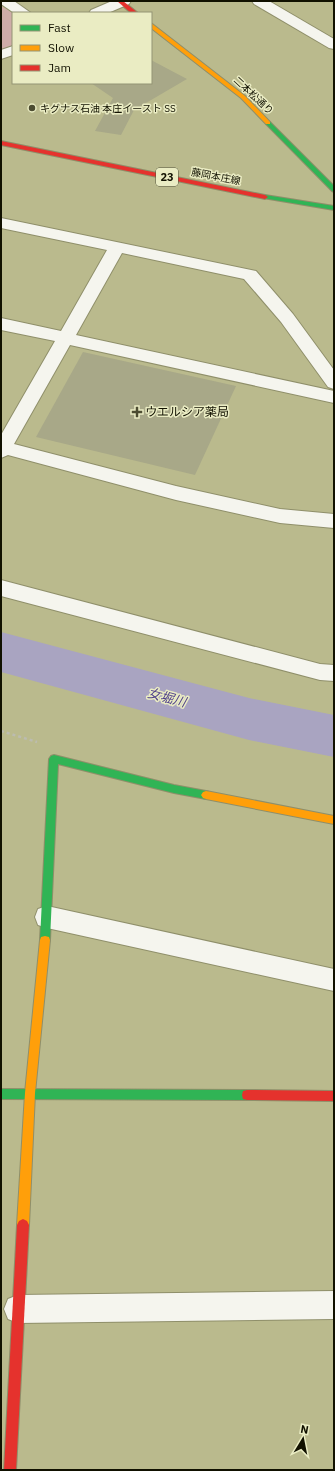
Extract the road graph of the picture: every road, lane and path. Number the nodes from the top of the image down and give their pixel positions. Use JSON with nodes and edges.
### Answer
{"nodes":[{"id":1,"x":5,"y":1,"type":"edge"},
{"id":2,"x":122,"y":1,"type":"edge"},
{"id":3,"x":259,"y":1,"type":"edge"},
{"id":4,"x":22,"y":12,"type":"edge"},
{"id":5,"x":98,"y":12,"type":"edge"},
{"id":6,"x":134,"y":12,"type":"edge"},
{"id":7,"x":152,"y":26,"type":"edge"},
{"id":8,"x":334,"y":45,"type":"edge"},
{"id":9,"x":12,"y":50,"type":"edge"},
{"id":10,"x":1,"y":55,"type":"edge"},
{"id":11,"x":1,"y":144,"type":"edge"},
{"id":12,"x":334,"y":189,"type":"edge"},
{"id":13,"x":334,"y":208,"type":"edge"},
{"id":14,"x":1,"y":223,"type":"edge"},
{"id":15,"x":117,"y":248,"type":"junction"},
{"id":16,"x":1,"y":324,"type":"edge"},
{"id":17,"x":66,"y":338,"type":"junction"},
{"id":18,"x":334,"y":383,"type":"edge"},
{"id":19,"x":334,"y":397,"type":"edge"},
{"id":20,"x":2,"y":449,"type":"edge"},
{"id":21,"x":334,"y":521,"type":"edge"},
{"id":22,"x":1,"y":588,"type":"edge"},
{"id":23,"x":334,"y":673,"type":"edge"},
{"id":24,"x":1,"y":731,"type":"edge"},
{"id":25,"x":54,"y":759,"type":"junction"},
{"id":26,"x":334,"y":820,"type":"edge"},
{"id":27,"x":47,"y":918,"type":"junction"},
{"id":28,"x":334,"y":980,"type":"edge"},
{"id":29,"x":30,"y":1093,"type":"junction"},
{"id":30,"x":1,"y":1094,"type":"edge"},
{"id":31,"x":334,"y":1096,"type":"edge"},
{"id":32,"x":334,"y":1305,"type":"edge"},
{"id":33,"x":18,"y":1309,"type":"junction"},
{"id":34,"x":10,"y":1470,"type":"edge"}],
"edges":[{"from":1,"to":4,"type":"street"},
{"from":2,"to":5,"type":"street"},
{"from":2,"to":6,"type":"street"},
{"from":3,"to":8,"type":"street"},
{"from":7,"to":12,"type":"street","name":"二本松通り"},
{"from":9,"to":10,"type":"street"},
{"from":11,"to":13,"type":"street","name":"藤岡本庄線","number":"23"},
{"from":14,"to":15,"type":"street"},
{"from":15,"to":17,"type":"street"},
{"from":15,"to":18,"type":"street"},
{"from":16,"to":17,"type":"street"},
{"from":17,"to":19,"type":"street"},
{"from":17,"to":20,"type":"street"},
{"from":20,"to":21,"type":"street"},
{"from":22,"to":23,"type":"street"},
{"from":24,"to":25,"type":"path"},
{"from":25,"to":26,"type":"street"},
{"from":25,"to":27,"type":"street"},
{"from":27,"to":28,"type":"street"},
{"from":27,"to":29,"type":"street"},
{"from":29,"to":30,"type":"street"},
{"from":29,"to":31,"type":"street"},
{"from":29,"to":33,"type":"street"},
{"from":32,"to":33,"type":"street"},
{"from":33,"to":34,"type":"street"}]}
